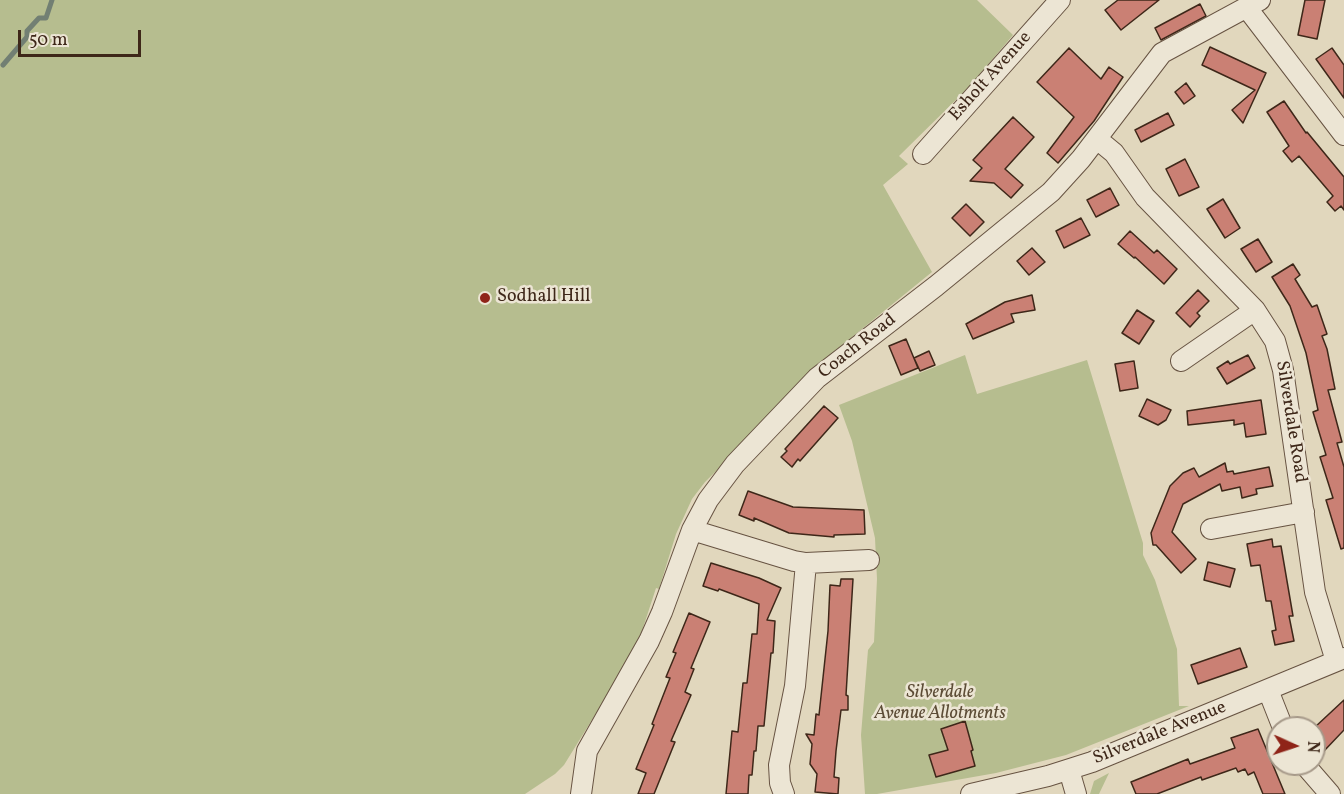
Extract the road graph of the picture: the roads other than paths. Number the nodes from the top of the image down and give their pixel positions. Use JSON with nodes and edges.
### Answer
{"nodes":[{"id":1,"x":1060,"y":0,"type":"edge"},
{"id":2,"x":1253,"y":4,"type":"edge"},
{"id":3,"x":1344,"y":135,"type":"edge"},
{"id":4,"x":1096,"y":139,"type":"junction"},
{"id":5,"x":923,"y":154,"type":"dead end"},
{"id":6,"x":1255,"y":310,"type":"junction"},
{"id":7,"x":1181,"y":362,"type":"dead end"},
{"id":8,"x":1304,"y":512,"type":"junction"},
{"id":9,"x":1211,"y":529,"type":"dead end"},
{"id":10,"x":692,"y":530,"type":"junction"},
{"id":11,"x":869,"y":560,"type":"dead end"},
{"id":12,"x":806,"y":563,"type":"junction"},
{"id":13,"x":1340,"y":660,"type":"edge"},
{"id":14,"x":1268,"y":690,"type":"junction"},
{"id":15,"x":1278,"y":716,"type":"edge"},
{"id":16,"x":1069,"y":770,"type":"junction"},
{"id":17,"x":1314,"y":776,"type":"edge"},
{"id":18,"x":581,"y":794,"type":"edge"},
{"id":19,"x":784,"y":794,"type":"edge"},
{"id":20,"x":971,"y":794,"type":"edge"},
{"id":21,"x":1076,"y":794,"type":"edge"},
{"id":22,"x":1330,"y":794,"type":"edge"}],
"edges":[{"from":1,"to":5,"type":"street","name":"Esholt Avenue"},
{"from":2,"to":3,"type":"street"},
{"from":2,"to":4,"type":"street","name":"Coach Road"},
{"from":4,"to":6,"type":"street","name":"Silverdale Road"},
{"from":4,"to":10,"type":"street","name":"Coach Road"},
{"from":6,"to":7,"type":"street"},
{"from":6,"to":8,"type":"street","name":"Silverdale Road"},
{"from":8,"to":9,"type":"street"},
{"from":8,"to":13,"type":"street","name":"Silverdale Road"},
{"from":10,"to":12,"type":"street"},
{"from":10,"to":18,"type":"street","name":"Coach Road"},
{"from":11,"to":12,"type":"street"},
{"from":12,"to":19,"type":"street"},
{"from":13,"to":14,"type":"street","name":"Silverdale Avenue"},
{"from":14,"to":15,"type":"street"},
{"from":14,"to":16,"type":"street","name":"Silverdale Avenue"},
{"from":16,"to":20,"type":"street","name":"Silverdale Avenue"},
{"from":16,"to":21,"type":"street"},
{"from":17,"to":22,"type":"street"}]}
